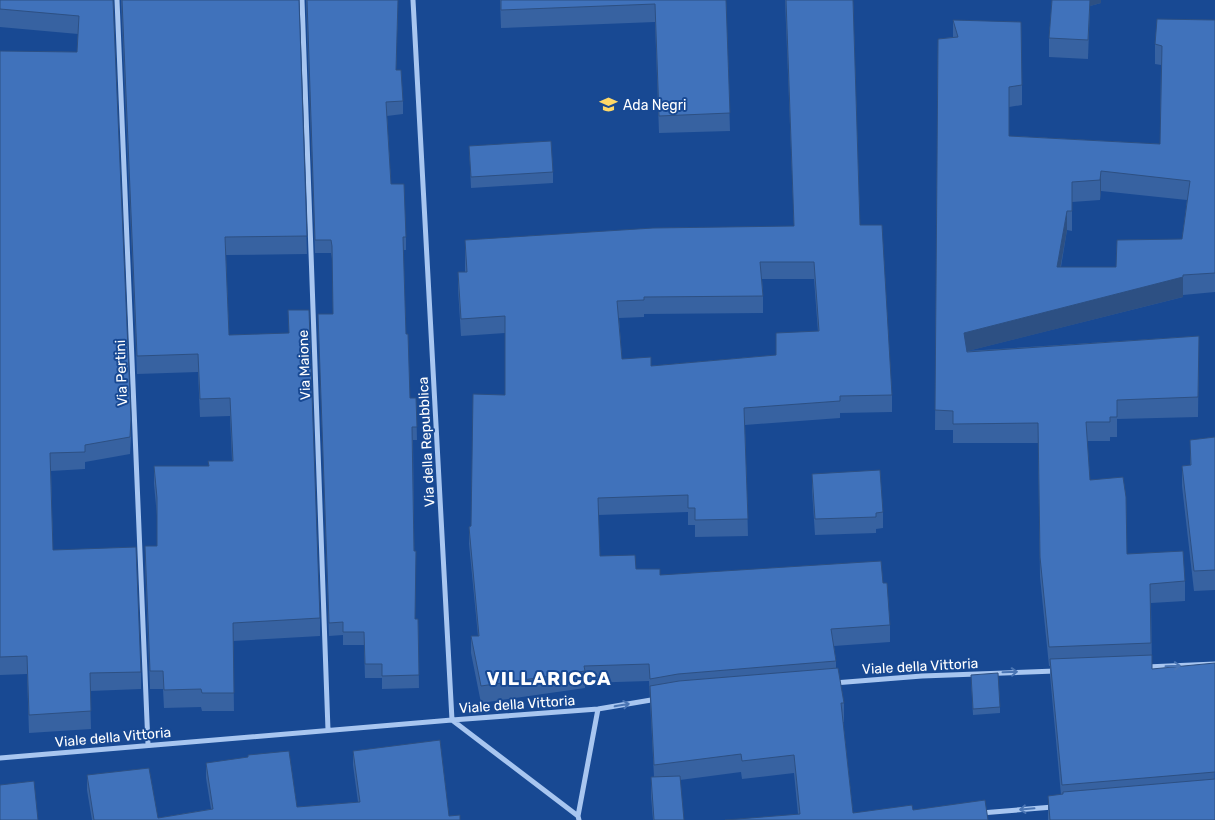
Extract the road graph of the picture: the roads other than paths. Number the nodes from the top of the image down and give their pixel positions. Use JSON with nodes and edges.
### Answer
{"nodes":[{"id":1,"x":117,"y":0,"type":"edge"},
{"id":2,"x":302,"y":0,"type":"edge"},
{"id":3,"x":413,"y":0,"type":"edge"},
{"id":4,"x":1215,"y":664,"type":"edge"},
{"id":5,"x":1137,"y":667,"type":"edge"},
{"id":6,"x":1059,"y":670,"type":"edge"},
{"id":7,"x":824,"y":684,"type":"edge"},
{"id":8,"x":660,"y":698,"type":"edge"},
{"id":9,"x":598,"y":710,"type":"junction"},
{"id":10,"x":452,"y":720,"type":"junction"},
{"id":11,"x":328,"y":730,"type":"junction"},
{"id":12,"x":148,"y":746,"type":"junction"},
{"id":13,"x":0,"y":758,"type":"edge"},
{"id":14,"x":1060,"y":806,"type":"edge"},
{"id":15,"x":973,"y":814,"type":"edge"},
{"id":16,"x":579,"y":818,"type":"edge"}],
"edges":[{"from":1,"to":12,"type":"street","name":"Via Pertini"},
{"from":2,"to":11,"type":"street","name":"Via Maione"},
{"from":3,"to":10,"type":"street","name":"Via della Repubblica"},
{"from":5,"to":4,"type":"street","one_way":true},
{"from":7,"to":6,"type":"street","name":"Viale della Vittoria","one_way":true},
{"from":9,"to":8,"type":"street","name":"Viale della Vittoria","one_way":true},
{"from":9,"to":10,"type":"street","name":"Viale della Vittoria"},
{"from":9,"to":16,"type":"street"},
{"from":10,"to":11,"type":"street","name":"Viale della Vittoria"},
{"from":10,"to":16,"type":"street"},
{"from":11,"to":12,"type":"street","name":"Viale della Vittoria"},
{"from":12,"to":13,"type":"street","name":"Viale della Vittoria"},
{"from":14,"to":15,"type":"street","one_way":true}]}
